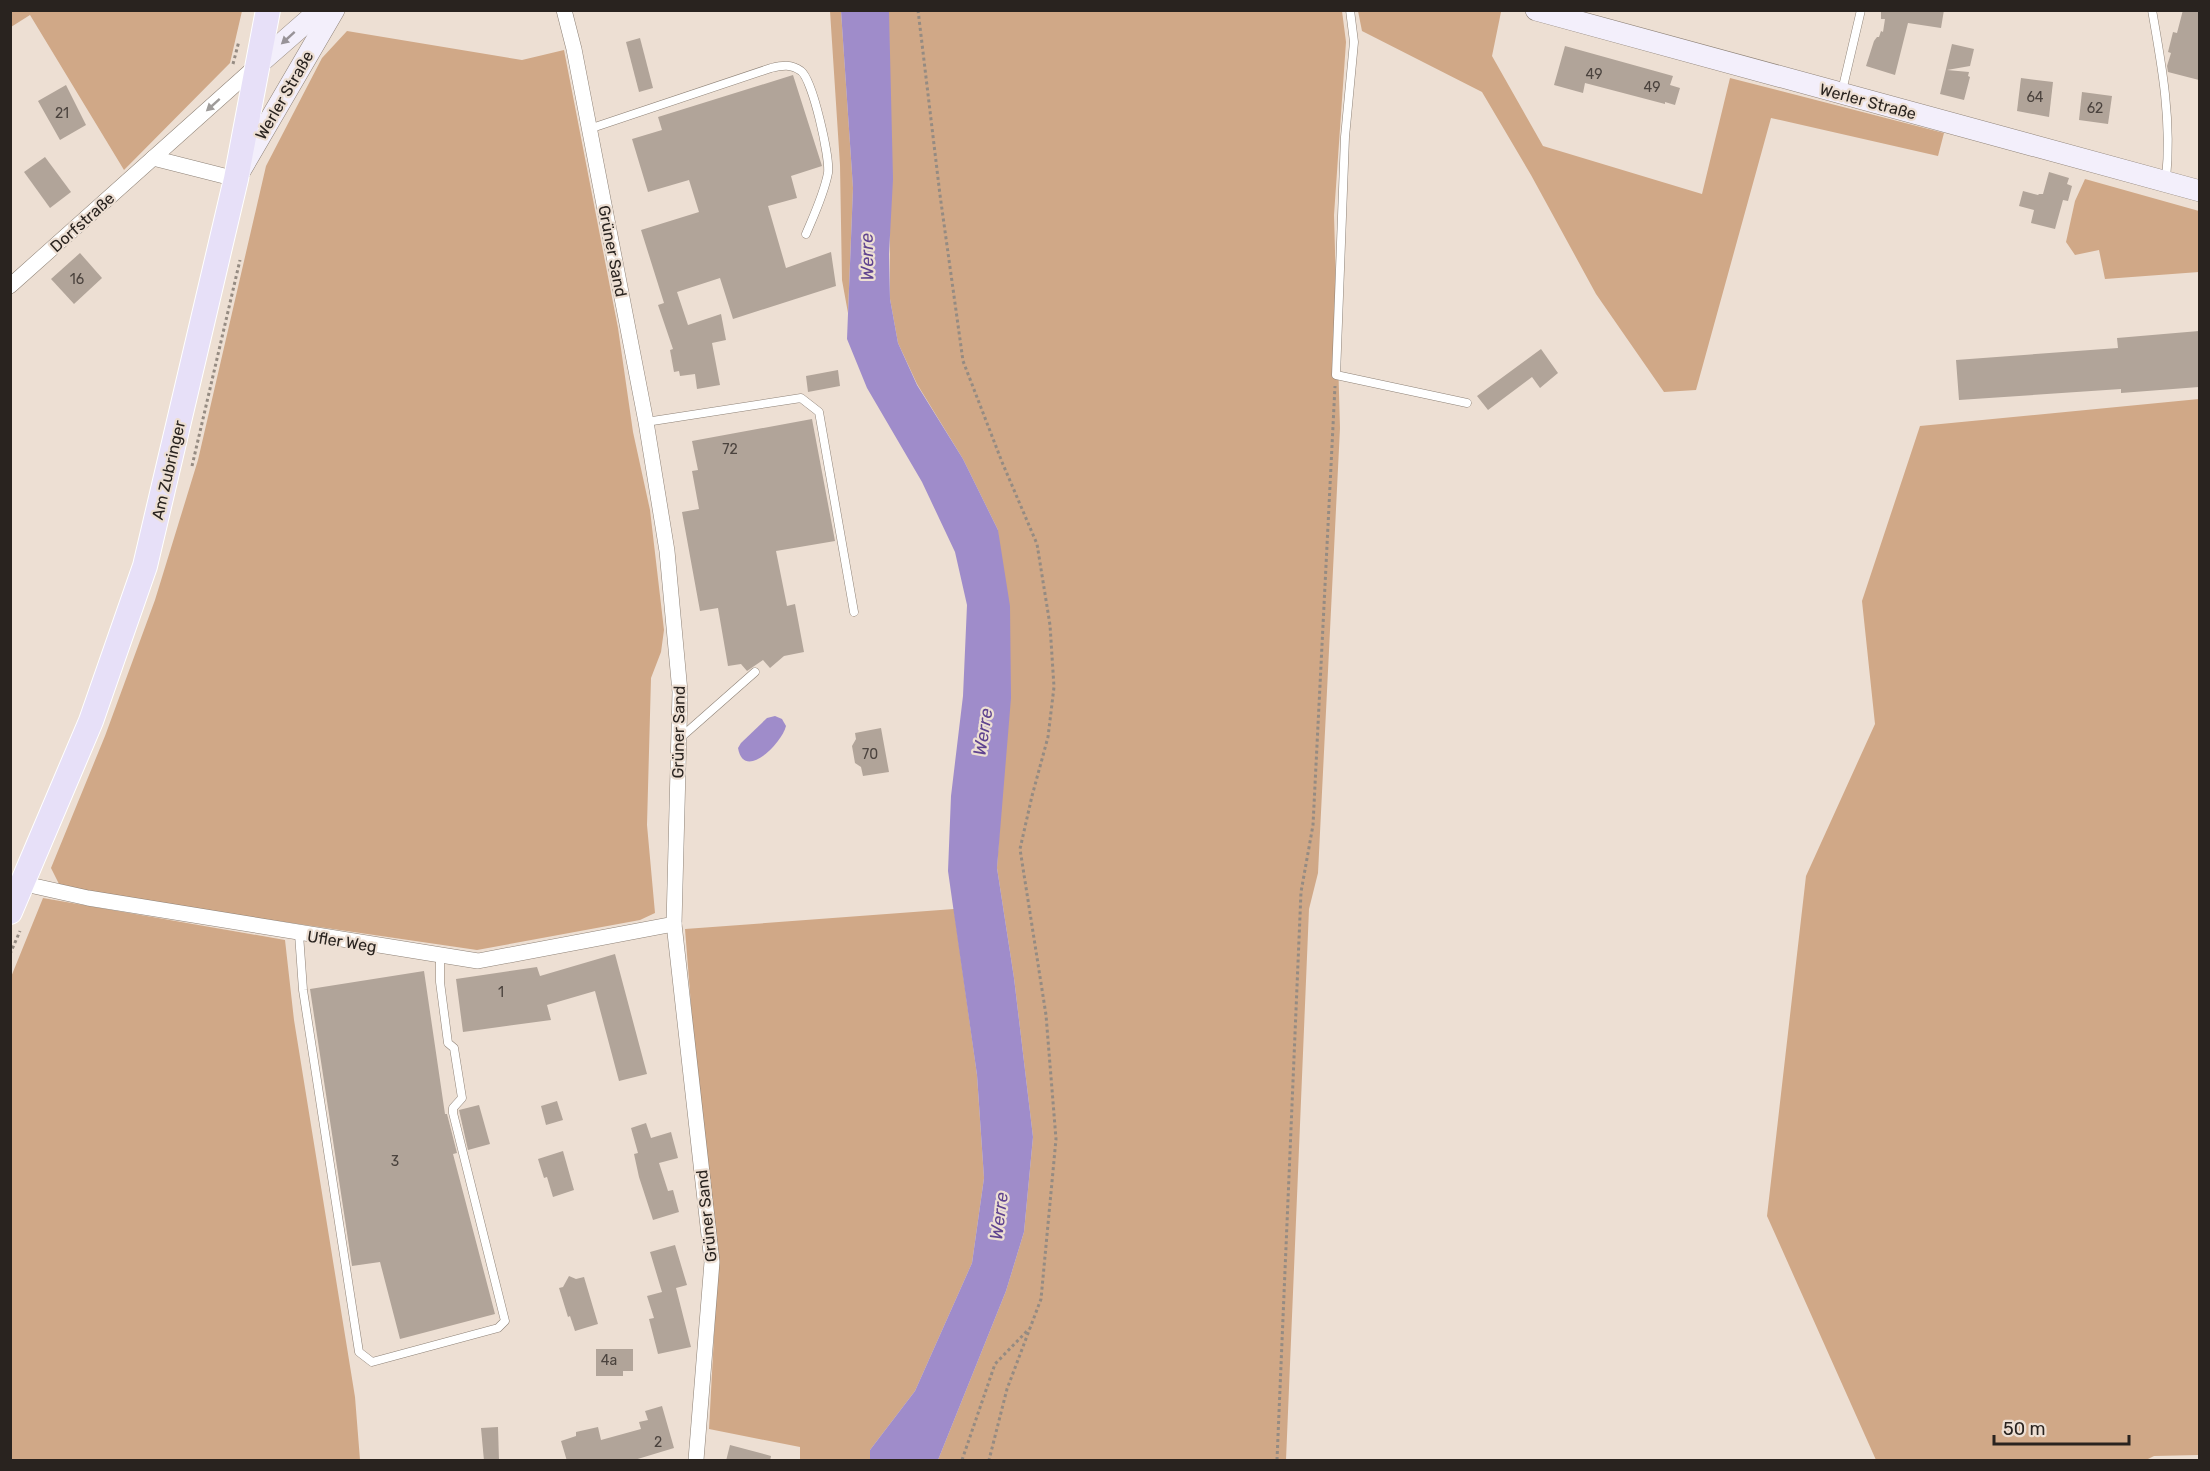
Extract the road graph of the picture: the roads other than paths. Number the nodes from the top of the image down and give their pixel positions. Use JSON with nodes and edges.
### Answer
{"nodes":[{"id":1,"x":268,"y":10,"type":"edge"},
{"id":2,"x":320,"y":10,"type":"edge"},
{"id":3,"x":334,"y":10,"type":"edge"},
{"id":4,"x":564,"y":10,"type":"edge"},
{"id":5,"x":1350,"y":10,"type":"edge"},
{"id":6,"x":1536,"y":10,"type":"edge"},
{"id":7,"x":1862,"y":10,"type":"edge"},
{"id":8,"x":2152,"y":10,"type":"edge"},
{"id":9,"x":256,"y":66,"type":"junction"},
{"id":10,"x":1841,"y":94,"type":"junction"},
{"id":11,"x":589,"y":129,"type":"junction"},
{"id":12,"x":153,"y":158,"type":"junction"},
{"id":13,"x":236,"y":179,"type":"junction"},
{"id":14,"x":2165,"y":181,"type":"junction"},
{"id":15,"x":2199,"y":191,"type":"edge"},
{"id":16,"x":806,"y":234,"type":"dead end"},
{"id":17,"x":10,"y":286,"type":"edge"},
{"id":18,"x":1467,"y":403,"type":"dead end"},
{"id":19,"x":646,"y":422,"type":"junction"},
{"id":20,"x":854,"y":612,"type":"dead end"},
{"id":21,"x":755,"y":672,"type":"dead end"},
{"id":22,"x":678,"y":740,"type":"junction"},
{"id":23,"x":17,"y":882,"type":"edge"},
{"id":24,"x":10,"y":912,"type":"edge"},
{"id":25,"x":674,"y":924,"type":"junction"},
{"id":26,"x":299,"y":934,"type":"junction"},
{"id":27,"x":440,"y":955,"type":"junction"},
{"id":28,"x":696,"y":1461,"type":"edge"}],
"edges":[{"from":1,"to":9,"type":"main road","name":"Am Zubringer"},
{"from":2,"to":9,"type":"main road","name":"Werler Straße","one_way":true},
{"from":3,"to":13,"type":"main road","name":"Werler Straße"},
{"from":4,"to":11,"type":"street","name":"Grüner Sand"},
{"from":5,"to":18,"type":"lane"},
{"from":6,"to":10,"type":"main road","name":"Werler Straße"},
{"from":7,"to":10,"type":"lane"},
{"from":8,"to":14,"type":"lane"},
{"from":9,"to":12,"type":"street","name":"Dorfstraße","one_way":true},
{"from":9,"to":13,"type":"main road","name":"Am Zubringer"},
{"from":10,"to":14,"type":"main road","name":"Werler Straße"},
{"from":11,"to":16,"type":"lane"},
{"from":11,"to":19,"type":"street","name":"Grüner Sand"},
{"from":12,"to":13,"type":"street"},
{"from":12,"to":17,"type":"street","name":"Dorfstraße"},
{"from":13,"to":23,"type":"main road","name":"Am Zubringer"},
{"from":14,"to":15,"type":"main road","name":"Werler Straße"},
{"from":19,"to":20,"type":"lane"},
{"from":19,"to":22,"type":"street","name":"Grüner Sand"},
{"from":21,"to":22,"type":"lane"},
{"from":22,"to":25,"type":"street","name":"Grüner Sand"},
{"from":23,"to":24,"type":"main road","name":"Am Zubringer"},
{"from":23,"to":26,"type":"street","name":"Ufler Weg"},
{"from":25,"to":27,"type":"street","name":"Ufler Weg"},
{"from":25,"to":28,"type":"street","name":"Grüner Sand"},
{"from":26,"to":27,"type":"street","name":"Ufler Weg"},
{"from":26,"to":27,"type":"lane"}]}
